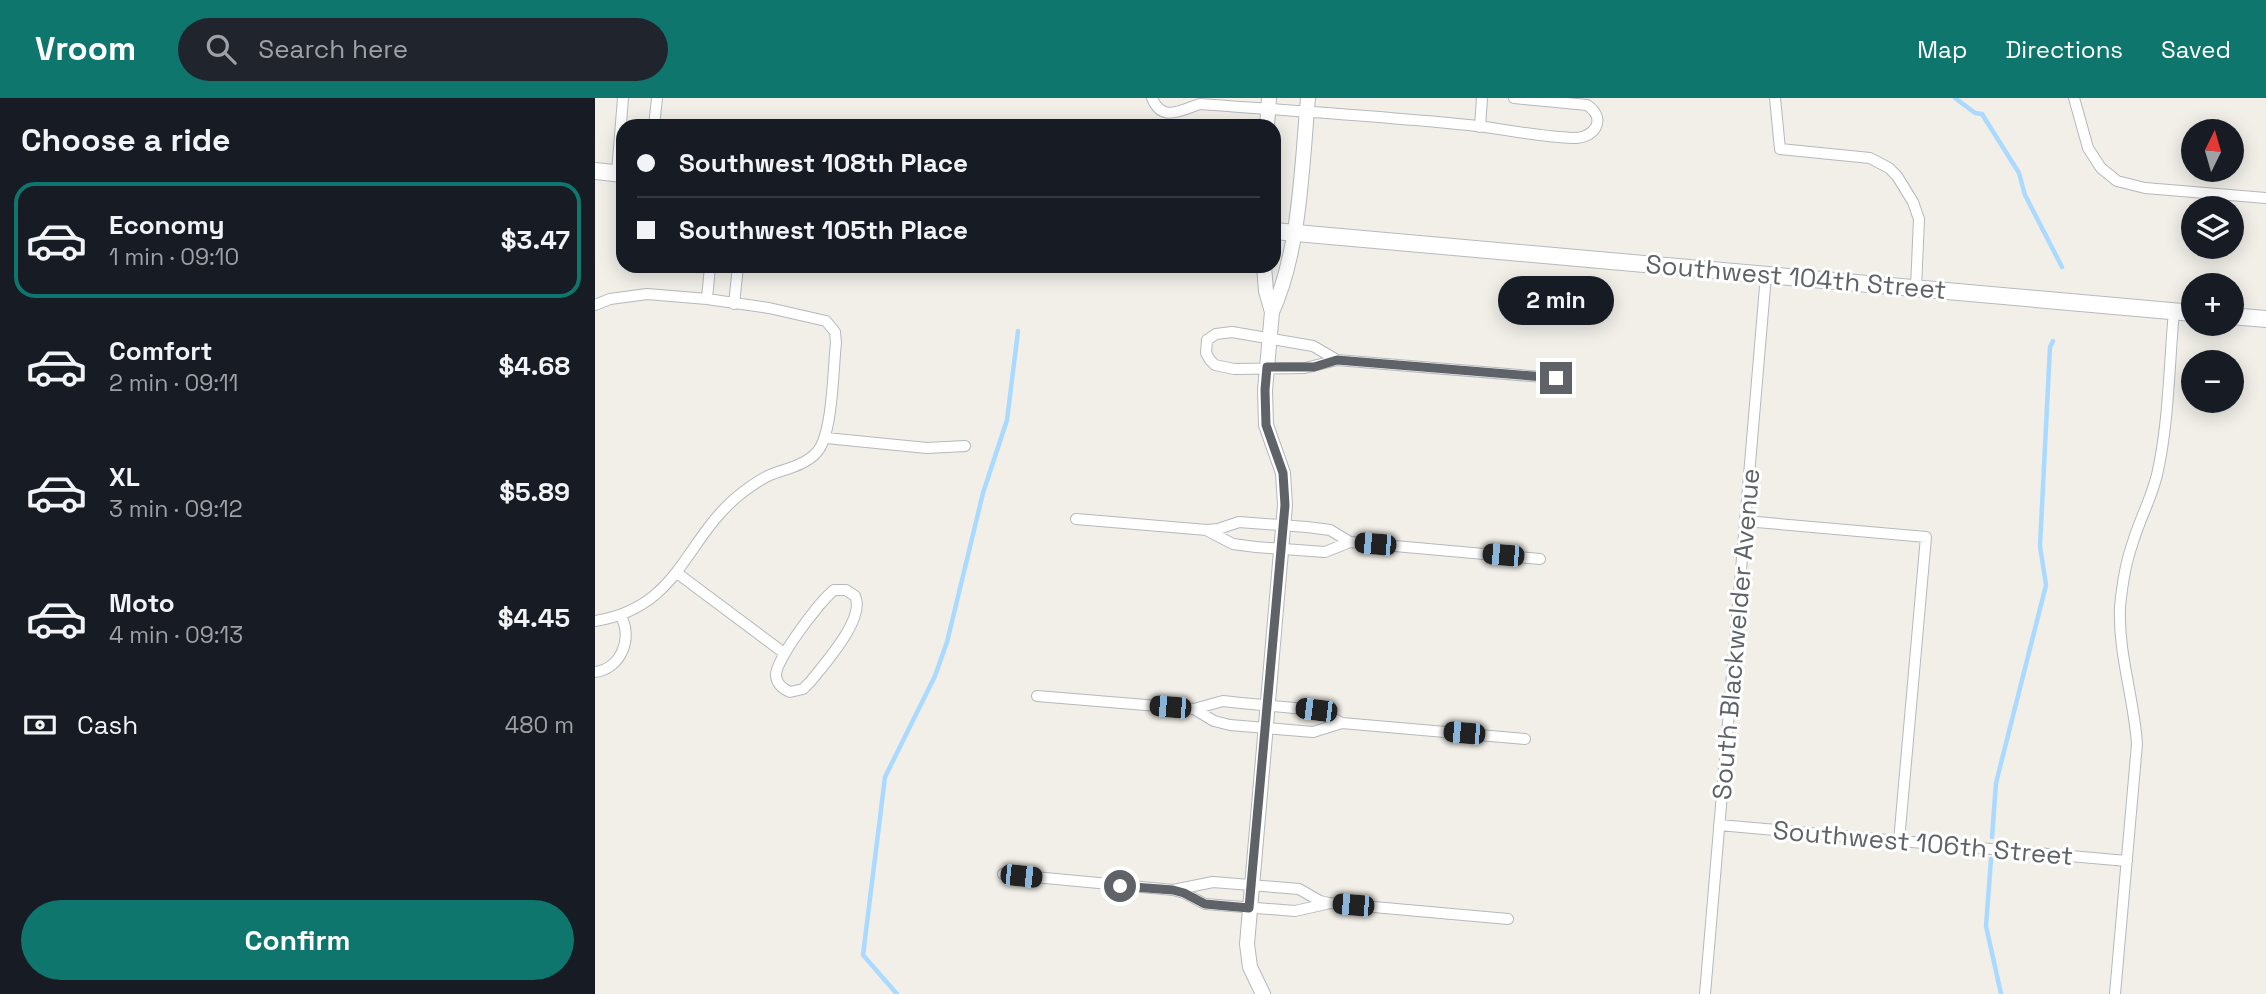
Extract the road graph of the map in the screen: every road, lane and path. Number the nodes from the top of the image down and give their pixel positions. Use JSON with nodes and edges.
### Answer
{"nodes":[{"id":1,"x":623,"y":98,"type":"edge"},
{"id":2,"x":657,"y":98,"type":"edge"},
{"id":3,"x":1153,"y":98,"type":"edge"},
{"id":4,"x":1482,"y":98,"type":"edge"},
{"id":5,"x":1514,"y":98,"type":"edge"},
{"id":6,"x":1775,"y":98,"type":"edge"},
{"id":7,"x":2074,"y":98,"type":"edge"},
{"id":8,"x":1196,"y":101,"type":"edge"},
{"id":9,"x":1269,"y":104,"type":"edge"},
{"id":10,"x":1307,"y":105,"type":"edge"},
{"id":11,"x":622,"y":119,"type":"edge"},
{"id":12,"x":655,"y":119,"type":"edge"},
{"id":13,"x":1480,"y":127,"type":"junction"},
{"id":14,"x":595,"y":171,"type":"edge"},
{"id":15,"x":616,"y":173,"type":"edge"},
{"id":16,"x":2266,"y":198,"type":"edge"},
{"id":17,"x":1281,"y":231,"type":"edge"},
{"id":18,"x":1293,"y":232,"type":"junction"},
{"id":19,"x":709,"y":273,"type":"edge"},
{"id":20,"x":737,"y":273,"type":"edge"},
{"id":21,"x":1264,"y":273,"type":"edge"},
{"id":22,"x":1766,"y":275,"type":"junction"},
{"id":23,"x":1916,"y":288,"type":"junction"},
{"id":24,"x":595,"y":294,"type":"edge"},
{"id":25,"x":610,"y":299,"type":"junction"},
{"id":26,"x":707,"y":299,"type":"junction"},
{"id":27,"x":734,"y":304,"type":"junction"},
{"id":28,"x":595,"y":305,"type":"edge"},
{"id":29,"x":2173,"y":311,"type":"junction"},
{"id":30,"x":1272,"y":312,"type":"junction"},
{"id":31,"x":2181,"y":312,"type":"edge"},
{"id":32,"x":2244,"y":317,"type":"edge"},
{"id":33,"x":2266,"y":319,"type":"edge"},
{"id":34,"x":1269,"y":338,"type":"junction"},
{"id":35,"x":1337,"y":360,"type":"junction"},
{"id":36,"x":1267,"y":367,"type":"junction"},
{"id":37,"x":1556,"y":378,"type":"dead end"},
{"id":38,"x":826,"y":438,"type":"junction"},
{"id":39,"x":965,"y":446,"type":"dead end"},
{"id":40,"x":1076,"y":519,"type":"dead end"},
{"id":41,"x":1745,"y":521,"type":"junction"},
{"id":42,"x":1283,"y":526,"type":"junction"},
{"id":43,"x":1207,"y":530,"type":"junction"},
{"id":44,"x":1350,"y":542,"type":"junction"},
{"id":45,"x":1280,"y":548,"type":"junction"},
{"id":46,"x":1540,"y":559,"type":"dead end"},
{"id":47,"x":677,"y":573,"type":"junction"},
{"id":48,"x":620,"y":615,"type":"junction"},
{"id":49,"x":595,"y":621,"type":"edge"},
{"id":50,"x":784,"y":653,"type":"junction"},
{"id":51,"x":595,"y":672,"type":"edge"},
{"id":52,"x":1037,"y":696,"type":"dead end"},
{"id":53,"x":1267,"y":705,"type":"junction"},
{"id":54,"x":1194,"y":709,"type":"junction"},
{"id":55,"x":1342,"y":723,"type":"junction"},
{"id":56,"x":1265,"y":728,"type":"junction"},
{"id":57,"x":1525,"y":739,"type":"dead end"},
{"id":58,"x":1719,"y":825,"type":"junction"},
{"id":59,"x":1899,"y":841,"type":"junction"},
{"id":60,"x":2127,"y":861,"type":"junction"},
{"id":61,"x":1003,"y":874,"type":"dead end"},
{"id":62,"x":1251,"y":886,"type":"junction"},
{"id":63,"x":1173,"y":890,"type":"junction"},
{"id":64,"x":1329,"y":903,"type":"junction"},
{"id":65,"x":1249,"y":908,"type":"junction"},
{"id":66,"x":1508,"y":919,"type":"dead end"},
{"id":67,"x":1263,"y":994,"type":"edge"},
{"id":68,"x":1705,"y":994,"type":"edge"},
{"id":69,"x":2115,"y":994,"type":"edge"}],
"edges":[{"from":1,"to":11,"type":"street"},
{"from":2,"to":12,"type":"street"},
{"from":3,"to":8,"type":"street"},
{"from":4,"to":13,"type":"street"},
{"from":5,"to":13,"type":"street"},
{"from":6,"to":23,"type":"street"},
{"from":7,"to":16,"type":"street"},
{"from":8,"to":9,"type":"street"},
{"from":9,"to":10,"type":"street"},
{"from":10,"to":13,"type":"street"},
{"from":10,"to":18,"type":"street"},
{"from":14,"to":15,"type":"main road"},
{"from":17,"to":18,"type":"main road","name":"Southwest 104th Street"},
{"from":18,"to":22,"type":"main road","name":"Southwest 104th Street"},
{"from":18,"to":30,"type":"street"},
{"from":19,"to":26,"type":"street"},
{"from":20,"to":27,"type":"street"},
{"from":21,"to":30,"type":"street"},
{"from":22,"to":23,"type":"main road","name":"Southwest 104th Street"},
{"from":22,"to":41,"type":"street","name":"South Blackwelder Avenue"},
{"from":23,"to":29,"type":"main road","name":"Southwest 104th Street"},
{"from":24,"to":25,"type":"street"},
{"from":25,"to":26,"type":"street"},
{"from":25,"to":28,"type":"street"},
{"from":26,"to":27,"type":"street"},
{"from":27,"to":38,"type":"street"},
{"from":29,"to":31,"type":"main road","name":"Southwest 104th Street"},
{"from":29,"to":60,"type":"street"},
{"from":30,"to":34,"type":"street"},
{"from":32,"to":33,"type":"main road"},
{"from":34,"to":35,"type":"street"},
{"from":34,"to":36,"type":"street"},
{"from":34,"to":36,"type":"street"},
{"from":35,"to":36,"type":"street"},
{"from":35,"to":37,"type":"street"},
{"from":36,"to":42,"type":"street"},
{"from":38,"to":39,"type":"street"},
{"from":38,"to":47,"type":"street"},
{"from":40,"to":43,"type":"street"},
{"from":41,"to":58,"type":"street","name":"South Blackwelder Avenue"},
{"from":41,"to":59,"type":"street"},
{"from":42,"to":43,"type":"street"},
{"from":42,"to":44,"type":"street"},
{"from":42,"to":45,"type":"street"},
{"from":43,"to":45,"type":"street"},
{"from":44,"to":45,"type":"street"},
{"from":44,"to":46,"type":"street"},
{"from":45,"to":53,"type":"street"},
{"from":47,"to":48,"type":"street"},
{"from":47,"to":50,"type":"street"},
{"from":48,"to":49,"type":"street"},
{"from":48,"to":51,"type":"street"},
{"from":50,"to":50,"type":"street"},
{"from":52,"to":54,"type":"street"},
{"from":53,"to":54,"type":"street"},
{"from":53,"to":55,"type":"street"},
{"from":53,"to":56,"type":"street"},
{"from":54,"to":56,"type":"street"},
{"from":55,"to":56,"type":"street"},
{"from":55,"to":57,"type":"street"},
{"from":56,"to":62,"type":"street"},
{"from":58,"to":59,"type":"street","name":"Southwest 106th Street"},
{"from":58,"to":68,"type":"street","name":"South Blackwelder Avenue"},
{"from":59,"to":60,"type":"street","name":"Southwest 106th Street"},
{"from":60,"to":69,"type":"street"},
{"from":61,"to":63,"type":"street"},
{"from":62,"to":63,"type":"street"},
{"from":62,"to":64,"type":"street"},
{"from":62,"to":65,"type":"street"},
{"from":63,"to":65,"type":"street"},
{"from":64,"to":65,"type":"street"},
{"from":64,"to":66,"type":"street"},
{"from":65,"to":67,"type":"street"}]}
